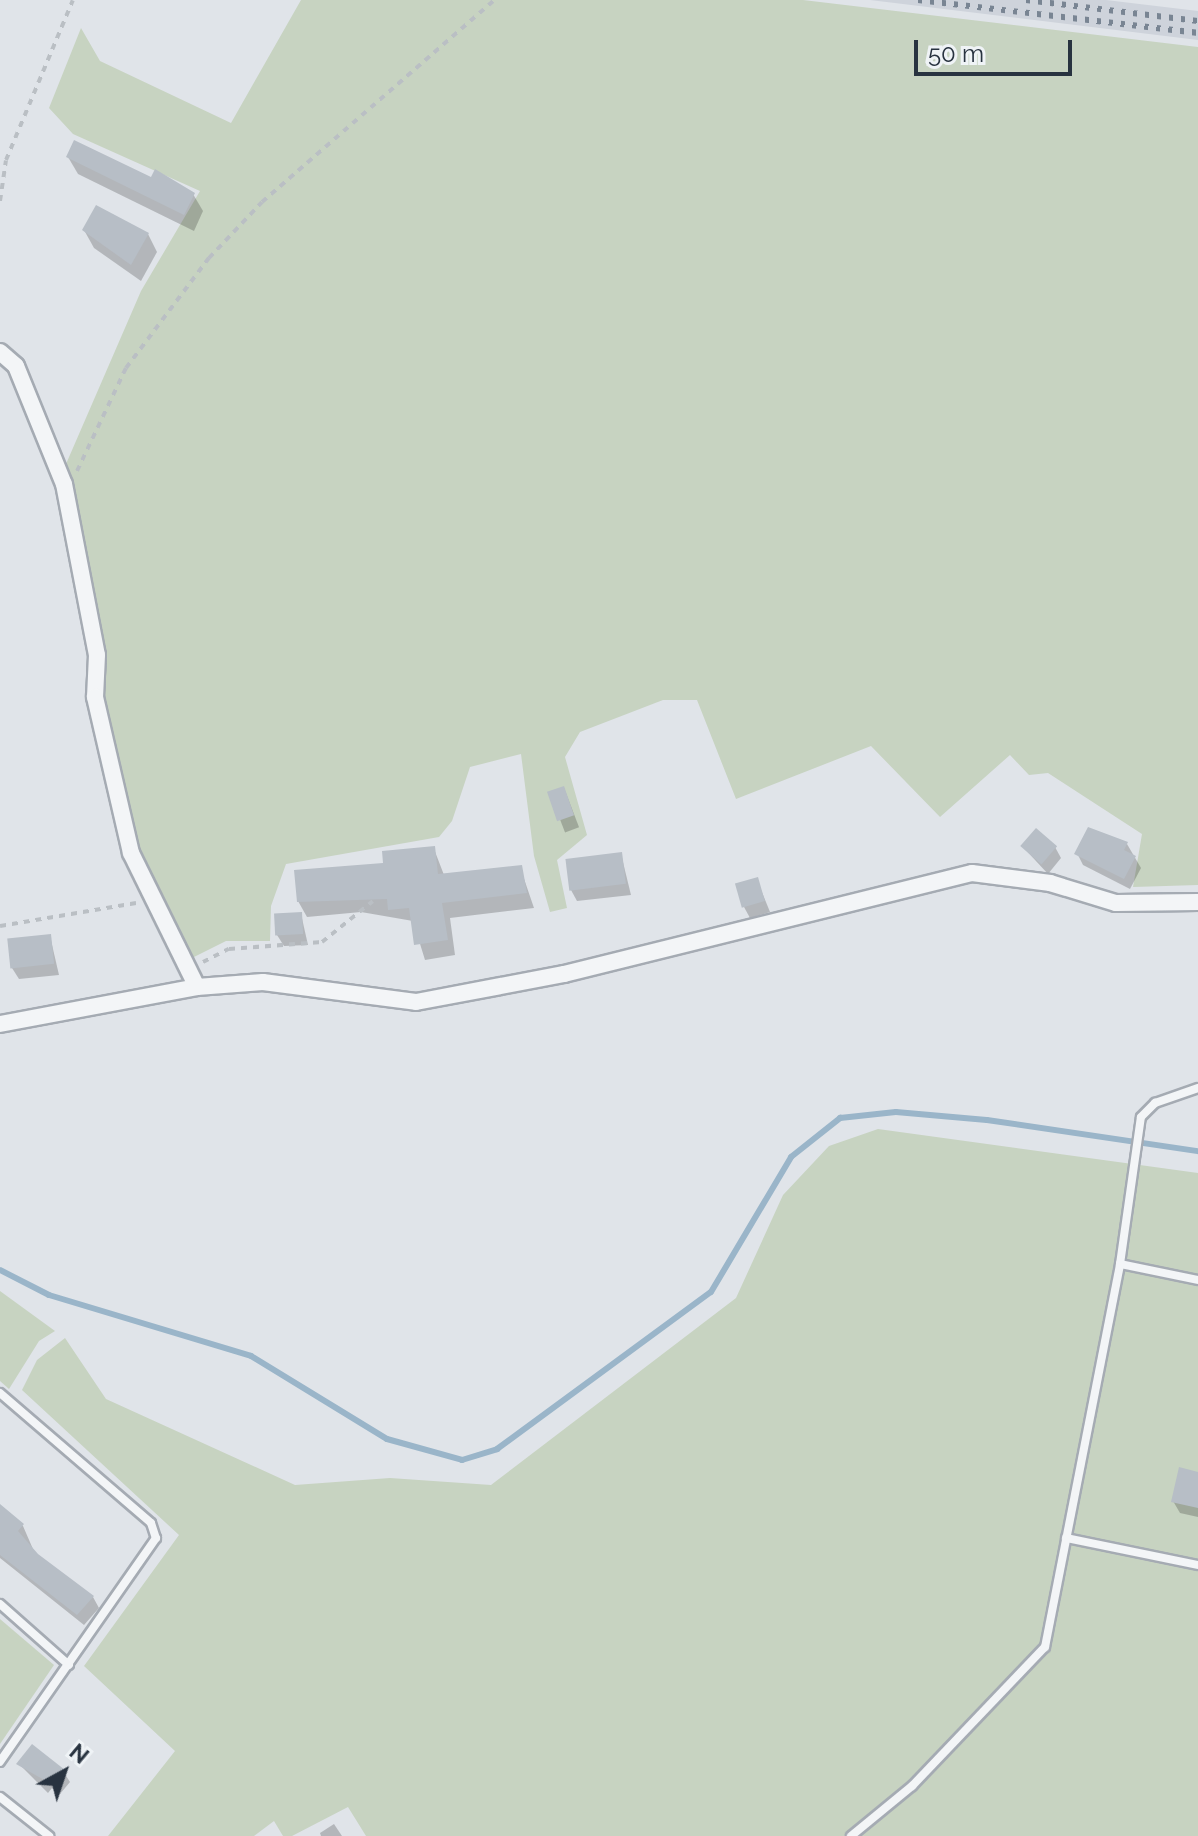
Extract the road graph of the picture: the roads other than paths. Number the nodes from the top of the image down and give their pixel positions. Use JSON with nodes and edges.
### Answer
{"nodes":[{"id":1,"x":0,"y":352,"type":"edge"},
{"id":2,"x":1198,"y":902,"type":"edge"},
{"id":3,"x":197,"y":987,"type":"junction"},
{"id":4,"x":0,"y":1024,"type":"edge"},
{"id":5,"x":1198,"y":1088,"type":"edge"},
{"id":6,"x":1120,"y":1264,"type":"junction"},
{"id":7,"x":1198,"y":1280,"type":"edge"},
{"id":8,"x":0,"y":1393,"type":"edge"},
{"id":9,"x":1066,"y":1538,"type":"junction"},
{"id":10,"x":1198,"y":1565,"type":"edge"},
{"id":11,"x":0,"y":1604,"type":"edge"},
{"id":12,"x":69,"y":1665,"type":"junction"},
{"id":13,"x":0,"y":1762,"type":"edge"},
{"id":14,"x":0,"y":1797,"type":"edge"},
{"id":15,"x":49,"y":1836,"type":"edge"},
{"id":16,"x":851,"y":1836,"type":"edge"}],
"edges":[{"from":1,"to":3,"type":"street"},
{"from":2,"to":3,"type":"street"},
{"from":3,"to":4,"type":"street"},
{"from":5,"to":6,"type":"lane"},
{"from":6,"to":7,"type":"lane"},
{"from":6,"to":9,"type":"lane"},
{"from":8,"to":12,"type":"lane"},
{"from":9,"to":10,"type":"lane"},
{"from":9,"to":16,"type":"lane"},
{"from":11,"to":12,"type":"lane"},
{"from":12,"to":13,"type":"lane"},
{"from":14,"to":15,"type":"lane"}]}
